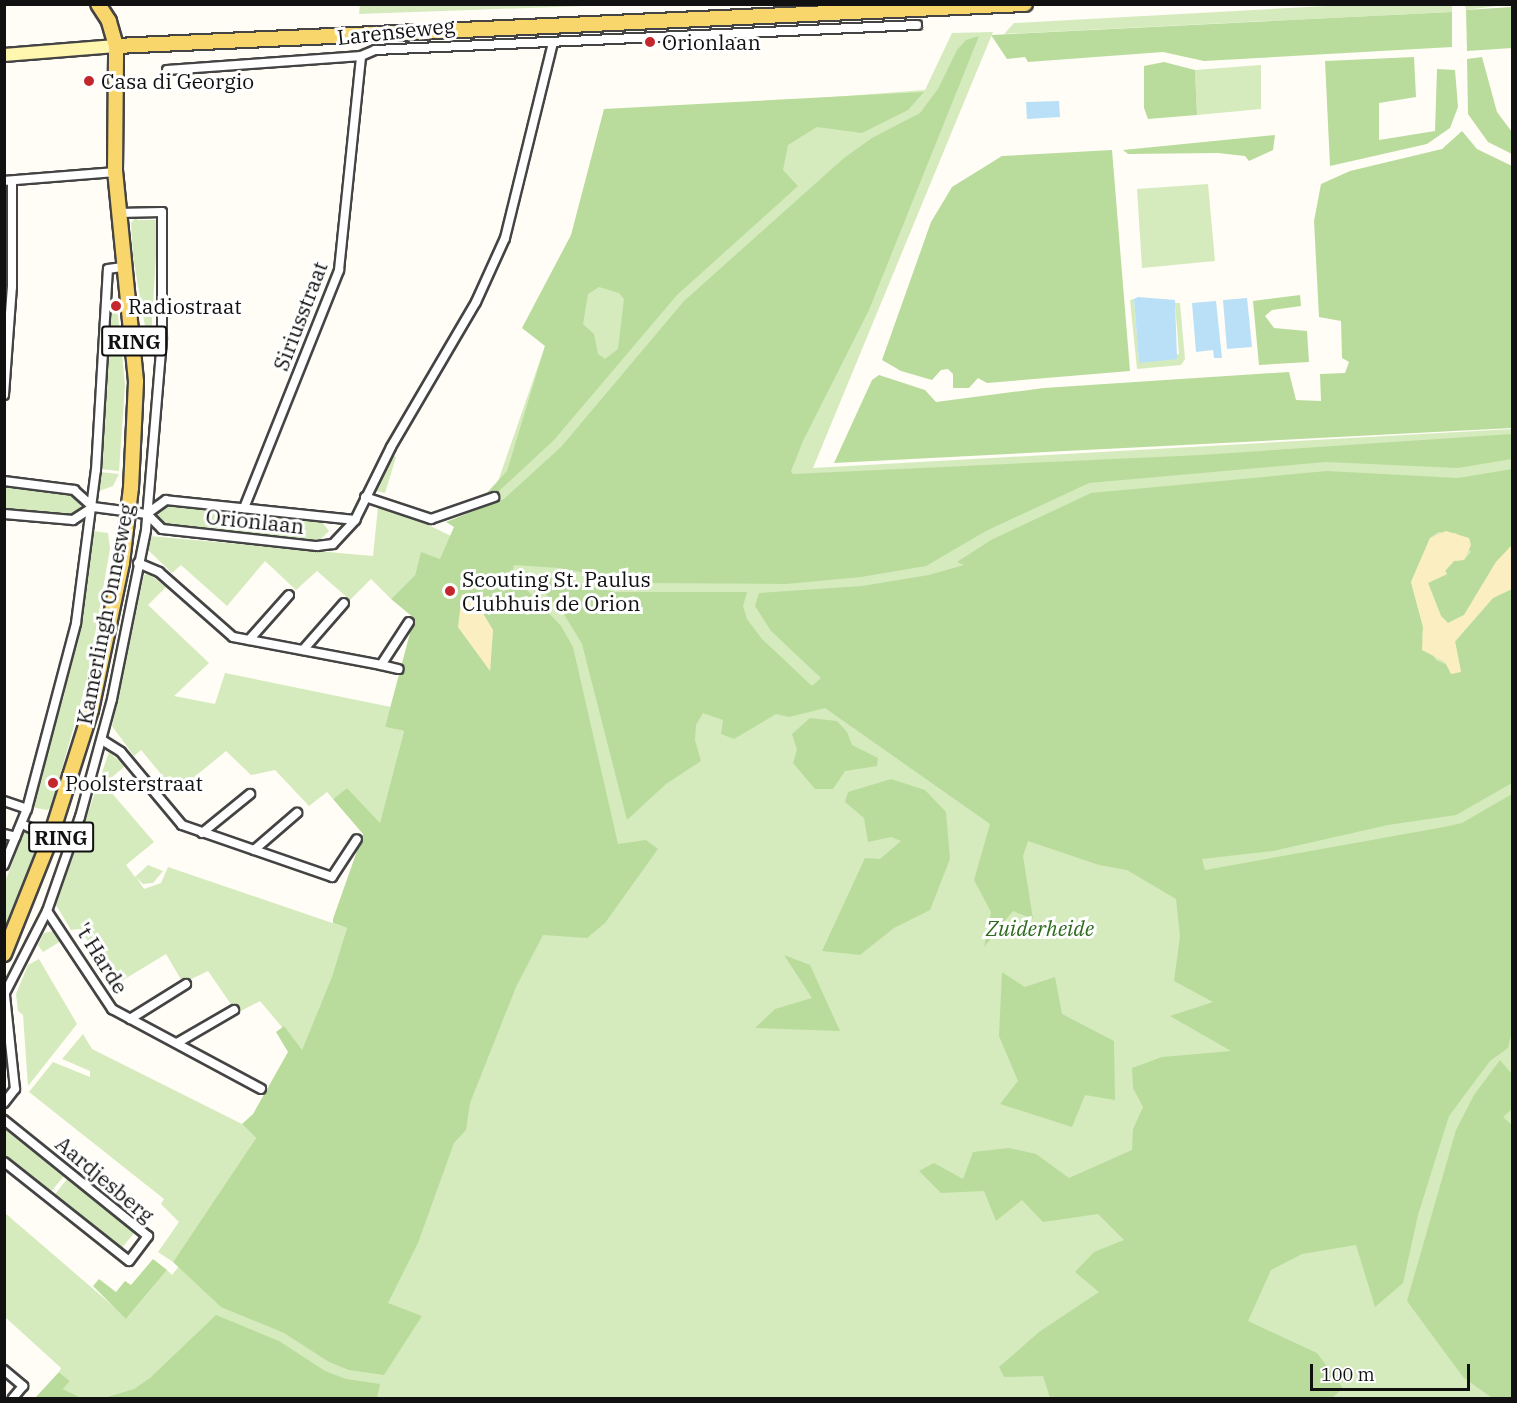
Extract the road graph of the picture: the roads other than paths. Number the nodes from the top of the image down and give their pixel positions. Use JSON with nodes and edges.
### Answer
{"nodes":[{"id":1,"x":98,"y":4,"type":"edge"},
{"id":2,"x":1025,"y":4,"type":"edge"},
{"id":3,"x":984,"y":6,"type":"edge"},
{"id":4,"x":916,"y":25,"type":"dead end"},
{"id":5,"x":553,"y":43,"type":"junction"},
{"id":6,"x":116,"y":46,"type":"junction"},
{"id":7,"x":4,"y":55,"type":"edge"},
{"id":8,"x":362,"y":56,"type":"junction"},
{"id":9,"x":167,"y":70,"type":"dead end"},
{"id":10,"x":115,"y":172,"type":"junction"},
{"id":11,"x":8,"y":181,"type":"edge"},
{"id":12,"x":118,"y":213,"type":"junction"},
{"id":13,"x":123,"y":267,"type":"junction"},
{"id":14,"x":4,"y":395,"type":"edge"},
{"id":15,"x":4,"y":481,"type":"edge"},
{"id":16,"x":365,"y":498,"type":"junction"},
{"id":17,"x":494,"y":498,"type":"dead end"},
{"id":18,"x":93,"y":507,"type":"junction"},
{"id":19,"x":244,"y":508,"type":"junction"},
{"id":20,"x":128,"y":511,"type":"junction"},
{"id":21,"x":4,"y":514,"type":"edge"},
{"id":22,"x":147,"y":514,"type":"junction"},
{"id":23,"x":355,"y":520,"type":"junction"},
{"id":24,"x":138,"y":563,"type":"junction"},
{"id":25,"x":289,"y":595,"type":"dead end"},
{"id":26,"x":344,"y":603,"type":"dead end"},
{"id":27,"x":409,"y":622,"type":"dead end"},
{"id":28,"x":249,"y":640,"type":"junction"},
{"id":29,"x":303,"y":650,"type":"junction"},
{"id":30,"x":381,"y":665,"type":"junction"},
{"id":31,"x":399,"y":669,"type":"dead end"},
{"id":32,"x":102,"y":740,"type":"junction"},
{"id":33,"x":250,"y":794,"type":"dead end"},
{"id":34,"x":4,"y":801,"type":"edge"},
{"id":35,"x":27,"y":809,"type":"junction"},
{"id":36,"x":297,"y":813,"type":"dead end"},
{"id":37,"x":22,"y":824,"type":"junction"},
{"id":38,"x":202,"y":833,"type":"junction"},
{"id":39,"x":4,"y":834,"type":"edge"},
{"id":40,"x":16,"y":837,"type":"junction"},
{"id":41,"x":357,"y":839,"type":"dead end"},
{"id":42,"x":60,"y":842,"type":"junction"},
{"id":43,"x":254,"y":850,"type":"junction"},
{"id":44,"x":4,"y":865,"type":"edge"},
{"id":45,"x":47,"y":911,"type":"junction"},
{"id":46,"x":4,"y":954,"type":"edge"},
{"id":47,"x":186,"y":984,"type":"dead end"},
{"id":48,"x":5,"y":995,"type":"edge"},
{"id":49,"x":234,"y":1010,"type":"dead end"},
{"id":50,"x":130,"y":1019,"type":"junction"},
{"id":51,"x":177,"y":1043,"type":"junction"},
{"id":52,"x":261,"y":1089,"type":"dead end"},
{"id":53,"x":4,"y":1103,"type":"edge"},
{"id":54,"x":4,"y":1120,"type":"edge"},
{"id":55,"x":4,"y":1162,"type":"edge"},
{"id":56,"x":4,"y":1370,"type":"edge"},
{"id":57,"x":12,"y":1398,"type":"edge"}],
"edges":[{"from":1,"to":6,"type":"main road","number":"RING"},
{"from":2,"to":3,"type":"main road","name":"Larenseweg"},
{"from":3,"to":6,"type":"main road","name":"Larenseweg"},
{"from":4,"to":5,"type":"street","name":"Larenseweg"},
{"from":5,"to":8,"type":"street","name":"Larenseweg"},
{"from":5,"to":16,"type":"street","name":"Orionlaan"},
{"from":6,"to":7,"type":"street"},
{"from":6,"to":10,"type":"main road","name":"Kamerlingh Onnesweg","number":"RING"},
{"from":8,"to":9,"type":"street","name":"Larenseweg"},
{"from":8,"to":19,"type":"street","name":"Siriusstraat"},
{"from":10,"to":11,"type":"street"},
{"from":10,"to":12,"type":"main road","name":"Kamerlingh Onnesweg","number":"RING"},
{"from":11,"to":14,"type":"street"},
{"from":12,"to":13,"type":"main road","name":"Kamerlingh Onnesweg","number":"RING"},
{"from":12,"to":22,"type":"street","name":"Kamerlingh Onnesweg"},
{"from":13,"to":18,"type":"street","name":"Kamerlingh Onnesweg"},
{"from":13,"to":20,"type":"main road","name":"Kamerlingh Onnesweg","number":"RING"},
{"from":15,"to":18,"type":"street"},
{"from":16,"to":17,"type":"street"},
{"from":16,"to":23,"type":"street","name":"Orionlaan"},
{"from":18,"to":20,"type":"street","name":"Orionlaan"},
{"from":18,"to":21,"type":"street"},
{"from":18,"to":35,"type":"street","name":"Kamerlingh Onnesweg"},
{"from":19,"to":22,"type":"street","name":"Orionlaan"},
{"from":19,"to":23,"type":"street","name":"Orionlaan"},
{"from":20,"to":22,"type":"street","name":"Orionlaan"},
{"from":20,"to":42,"type":"main road","name":"Kamerlingh Onnesweg","number":"RING"},
{"from":22,"to":23,"type":"street","name":"Orionlaan"},
{"from":22,"to":24,"type":"street","name":"Kamerlingh Onnesweg"},
{"from":24,"to":28,"type":"street"},
{"from":24,"to":32,"type":"street","name":"Kamerlingh Onnesweg"},
{"from":25,"to":28,"type":"street"},
{"from":26,"to":29,"type":"street"},
{"from":27,"to":30,"type":"street"},
{"from":28,"to":29,"type":"street"},
{"from":29,"to":30,"type":"street"},
{"from":30,"to":31,"type":"street"},
{"from":32,"to":38,"type":"street"},
{"from":32,"to":42,"type":"street","name":"Kamerlingh Onnesweg"},
{"from":33,"to":38,"type":"street"},
{"from":34,"to":35,"type":"street"},
{"from":35,"to":37,"type":"street","name":"Kamerlingh Onnesweg"},
{"from":36,"to":43,"type":"street"},
{"from":37,"to":40,"type":"street","name":"Kamerlingh Onnesweg"},
{"from":37,"to":42,"type":"street"},
{"from":38,"to":43,"type":"street"},
{"from":39,"to":40,"type":"street"},
{"from":40,"to":44,"type":"street","name":"Kamerlingh Onnesweg"},
{"from":41,"to":43,"type":"street"},
{"from":42,"to":45,"type":"street","name":"Kamerlingh Onnesweg"},
{"from":42,"to":46,"type":"main road","name":"Kamerlingh Onnesweg","number":"RING"},
{"from":45,"to":48,"type":"street","name":"Kamerlingh Onnesweg"},
{"from":45,"to":50,"type":"street","name":"'t Harde"},
{"from":47,"to":50,"type":"street","name":"'t Harde"},
{"from":48,"to":53,"type":"street"},
{"from":49,"to":51,"type":"street"},
{"from":50,"to":51,"type":"street","name":"'t Harde"},
{"from":51,"to":52,"type":"street","name":"'t Harde"},
{"from":54,"to":55,"type":"street","name":"Aardjesberg"},
{"from":56,"to":57,"type":"street"}]}
